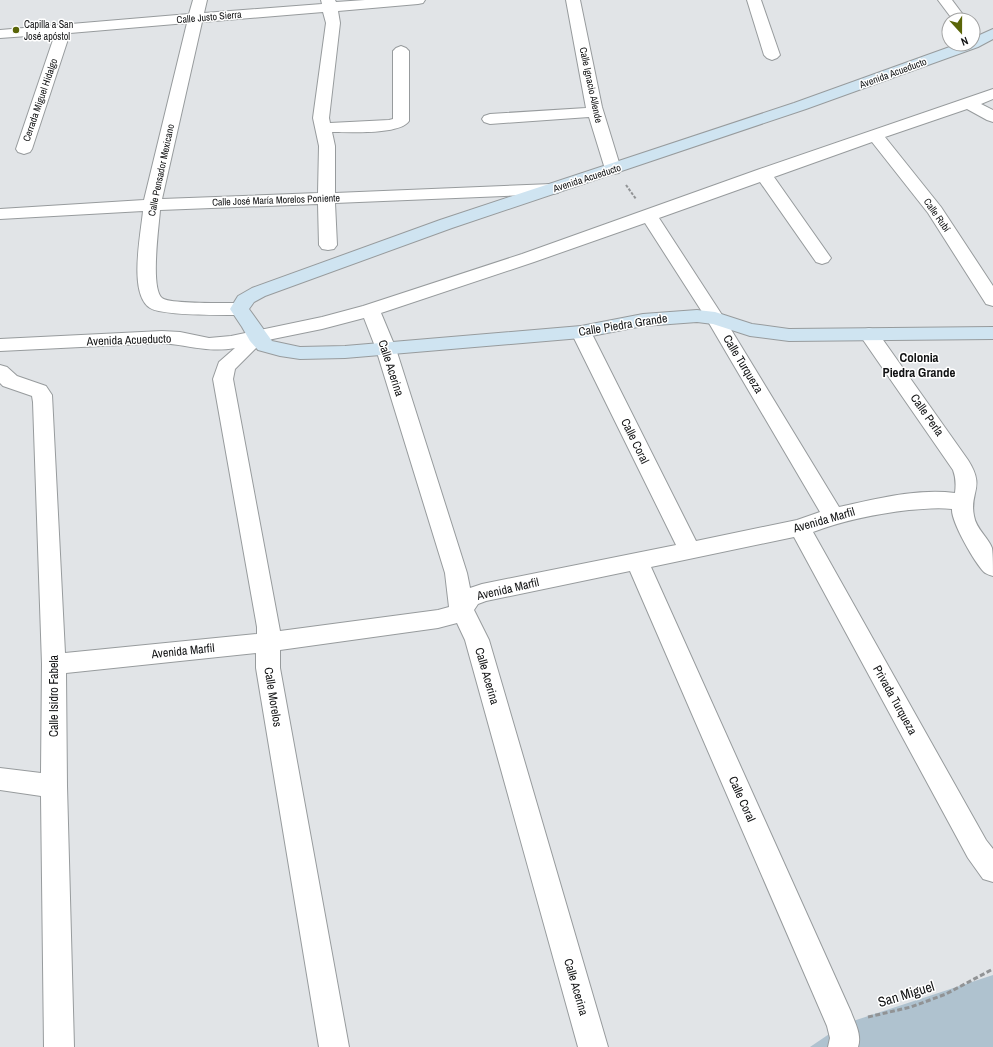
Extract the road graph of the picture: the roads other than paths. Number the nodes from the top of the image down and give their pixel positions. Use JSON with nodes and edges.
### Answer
{"nodes":[{"id":1,"x":200,"y":0,"type":"edge"},
{"id":2,"x":418,"y":0,"type":"edge"},
{"id":3,"x":573,"y":0,"type":"edge"},
{"id":4,"x":754,"y":0,"type":"edge"},
{"id":5,"x":945,"y":0,"type":"edge"},
{"id":6,"x":329,"y":4,"type":"edge"},
{"id":7,"x":954,"y":12,"type":"edge"},
{"id":8,"x":195,"y":18,"type":"junction"},
{"id":9,"x":64,"y":29,"type":"junction"},
{"id":10,"x":993,"y":33,"type":"edge"},
{"id":11,"x":0,"y":34,"type":"edge"},
{"id":12,"x":981,"y":39,"type":"edge"},
{"id":13,"x":401,"y":51,"type":"dead end"},
{"id":14,"x":947,"y":52,"type":"edge"},
{"id":15,"x":772,"y":55,"type":"dead end"},
{"id":16,"x":993,"y":94,"type":"edge"},
{"id":17,"x":968,"y":103,"type":"junction"},
{"id":18,"x":596,"y":112,"type":"junction"},
{"id":19,"x":993,"y":117,"type":"edge"},
{"id":20,"x":490,"y":119,"type":"dead end"},
{"id":21,"x":324,"y":128,"type":"junction"},
{"id":22,"x":875,"y":135,"type":"junction"},
{"id":23,"x":24,"y":149,"type":"dead end"},
{"id":24,"x":613,"y":169,"type":"junction"},
{"id":25,"x":763,"y":174,"type":"junction"},
{"id":26,"x":552,"y":189,"type":"junction"},
{"id":27,"x":326,"y":197,"type":"junction"},
{"id":28,"x":152,"y":205,"type":"junction"},
{"id":29,"x":0,"y":214,"type":"edge"},
{"id":30,"x":649,"y":215,"type":"junction"},
{"id":31,"x":328,"y":245,"type":"dead end"},
{"id":32,"x":822,"y":258,"type":"dead end"},
{"id":33,"x":993,"y":300,"type":"edge"},
{"id":34,"x":239,"y":309,"type":"junction"},
{"id":35,"x":370,"y":310,"type":"junction"},
{"id":36,"x":715,"y":318,"type":"junction"},
{"id":37,"x":581,"y":332,"type":"junction"},
{"id":38,"x":993,"y":333,"type":"edge"},
{"id":39,"x":869,"y":334,"type":"junction"},
{"id":40,"x":257,"y":337,"type":"junction"},
{"id":41,"x":209,"y":344,"type":"junction"},
{"id":42,"x":0,"y":346,"type":"edge"},
{"id":43,"x":386,"y":349,"type":"junction"},
{"id":44,"x":0,"y":361,"type":"edge"},
{"id":45,"x":0,"y":372,"type":"edge"},
{"id":46,"x":963,"y":502,"type":"junction"},
{"id":47,"x":833,"y":516,"type":"junction"},
{"id":48,"x":800,"y":528,"type":"junction"},
{"id":49,"x":690,"y":551,"type":"junction"},
{"id":50,"x":637,"y":562,"type":"junction"},
{"id":51,"x":993,"y":566,"type":"edge"},
{"id":52,"x":461,"y":609,"type":"junction"},
{"id":53,"x":270,"y":642,"type":"junction"},
{"id":54,"x":54,"y":664,"type":"junction"},
{"id":55,"x":0,"y":779,"type":"edge"},
{"id":56,"x":54,"y":786,"type":"junction"},
{"id":57,"x":993,"y":870,"type":"edge"},
{"id":58,"x":844,"y":1042,"type":"edge"},
{"id":59,"x":59,"y":1047,"type":"edge"},
{"id":60,"x":334,"y":1047,"type":"edge"},
{"id":61,"x":593,"y":1047,"type":"edge"}],
"edges":[{"from":1,"to":8,"type":"street","name":"Calle Pensador Mexicano"},
{"from":2,"to":6,"type":"street","name":"Calle Justo Sierra"},
{"from":3,"to":18,"type":"street","name":"Calle Ignacio Allende"},
{"from":4,"to":15,"type":"street"},
{"from":5,"to":7,"type":"street"},
{"from":6,"to":8,"type":"street","name":"Calle Justo Sierra"},
{"from":6,"to":21,"type":"street"},
{"from":8,"to":9,"type":"street","name":"Calle Justo Sierra"},
{"from":8,"to":28,"type":"street","name":"Calle Pensador Mexicano"},
{"from":9,"to":11,"type":"street","name":"Calle Justo Sierra"},
{"from":9,"to":23,"type":"street","name":"Cerrada Miguel Hidalgo"},
{"from":10,"to":12,"type":"street","name":"Avenida Acueducto"},
{"from":13,"to":21,"type":"street"},
{"from":14,"to":24,"type":"street","name":"Avenida Acueducto"},
{"from":16,"to":17,"type":"street","name":"Avenida Acueducto"},
{"from":17,"to":19,"type":"street"},
{"from":17,"to":22,"type":"street","name":"Avenida Acueducto"},
{"from":18,"to":20,"type":"street"},
{"from":18,"to":24,"type":"street","name":"Calle Ignacio Allende"},
{"from":21,"to":27,"type":"street"},
{"from":22,"to":25,"type":"street","name":"Avenida Acueducto"},
{"from":22,"to":33,"type":"street","name":"Calle Rubí"},
{"from":24,"to":26,"type":"street","name":"Avenida Acueducto"},
{"from":25,"to":30,"type":"street","name":"Avenida Acueducto"},
{"from":25,"to":32,"type":"street"},
{"from":26,"to":27,"type":"street","name":"Calle José María Morelos Poniente"},
{"from":26,"to":34,"type":"street","name":"Avenida Acueducto"},
{"from":27,"to":28,"type":"street","name":"Calle José María Morelos Poniente"},
{"from":27,"to":31,"type":"street"},
{"from":28,"to":29,"type":"street","name":"Calle José María Morelos Poniente"},
{"from":28,"to":34,"type":"street","name":"Calle Pensador Mexicano"},
{"from":30,"to":35,"type":"street","name":"Avenida Acueducto"},
{"from":30,"to":36,"type":"street","name":"Calle Turqueza"},
{"from":34,"to":40,"type":"street"},
{"from":35,"to":40,"type":"street","name":"Avenida Acueducto"},
{"from":35,"to":43,"type":"street","name":"Calle Acerina"},
{"from":36,"to":37,"type":"street","name":"Calle Piedra Grande"},
{"from":36,"to":39,"type":"street","name":"Calle Piedra Grande"},
{"from":36,"to":47,"type":"street","name":"Calle Turqueza"},
{"from":37,"to":43,"type":"street","name":"Calle Piedra Grande"},
{"from":37,"to":49,"type":"street","name":"Calle Coral"},
{"from":38,"to":39,"type":"street","name":"Calle Piedra Grande"},
{"from":39,"to":46,"type":"street","name":"Calle Perla"},
{"from":40,"to":41,"type":"street","name":"Avenida Acueducto"},
{"from":40,"to":43,"type":"street","name":"Calle Piedra Grande"},
{"from":40,"to":53,"type":"street","name":"Calle Morelos"},
{"from":41,"to":42,"type":"street","name":"Avenida Acueducto"},
{"from":41,"to":44,"type":"street"},
{"from":43,"to":52,"type":"street","name":"Calle Acerina"},
{"from":45,"to":54,"type":"street","name":"Calle Isidro Fabela"},
{"from":46,"to":47,"type":"street","name":"Avenida Marfil"},
{"from":46,"to":51,"type":"street","name":"Calle Perla"},
{"from":47,"to":48,"type":"street","name":"Avenida Marfil"},
{"from":48,"to":49,"type":"street","name":"Avenida Marfil"},
{"from":48,"to":57,"type":"street","name":"Privada Turqueza"},
{"from":49,"to":50,"type":"street","name":"Avenida Marfil"},
{"from":50,"to":52,"type":"street","name":"Avenida Marfil"},
{"from":50,"to":58,"type":"street","name":"Calle Coral"},
{"from":52,"to":53,"type":"street","name":"Avenida Marfil"},
{"from":52,"to":61,"type":"street","name":"Calle Acerina"},
{"from":53,"to":54,"type":"street","name":"Avenida Marfil"},
{"from":53,"to":60,"type":"street","name":"Calle Morelos"},
{"from":54,"to":56,"type":"street","name":"Calle Isidro Fabela"},
{"from":55,"to":56,"type":"street"},
{"from":56,"to":59,"type":"street","name":"Calle Isidro Fabela"}]}
